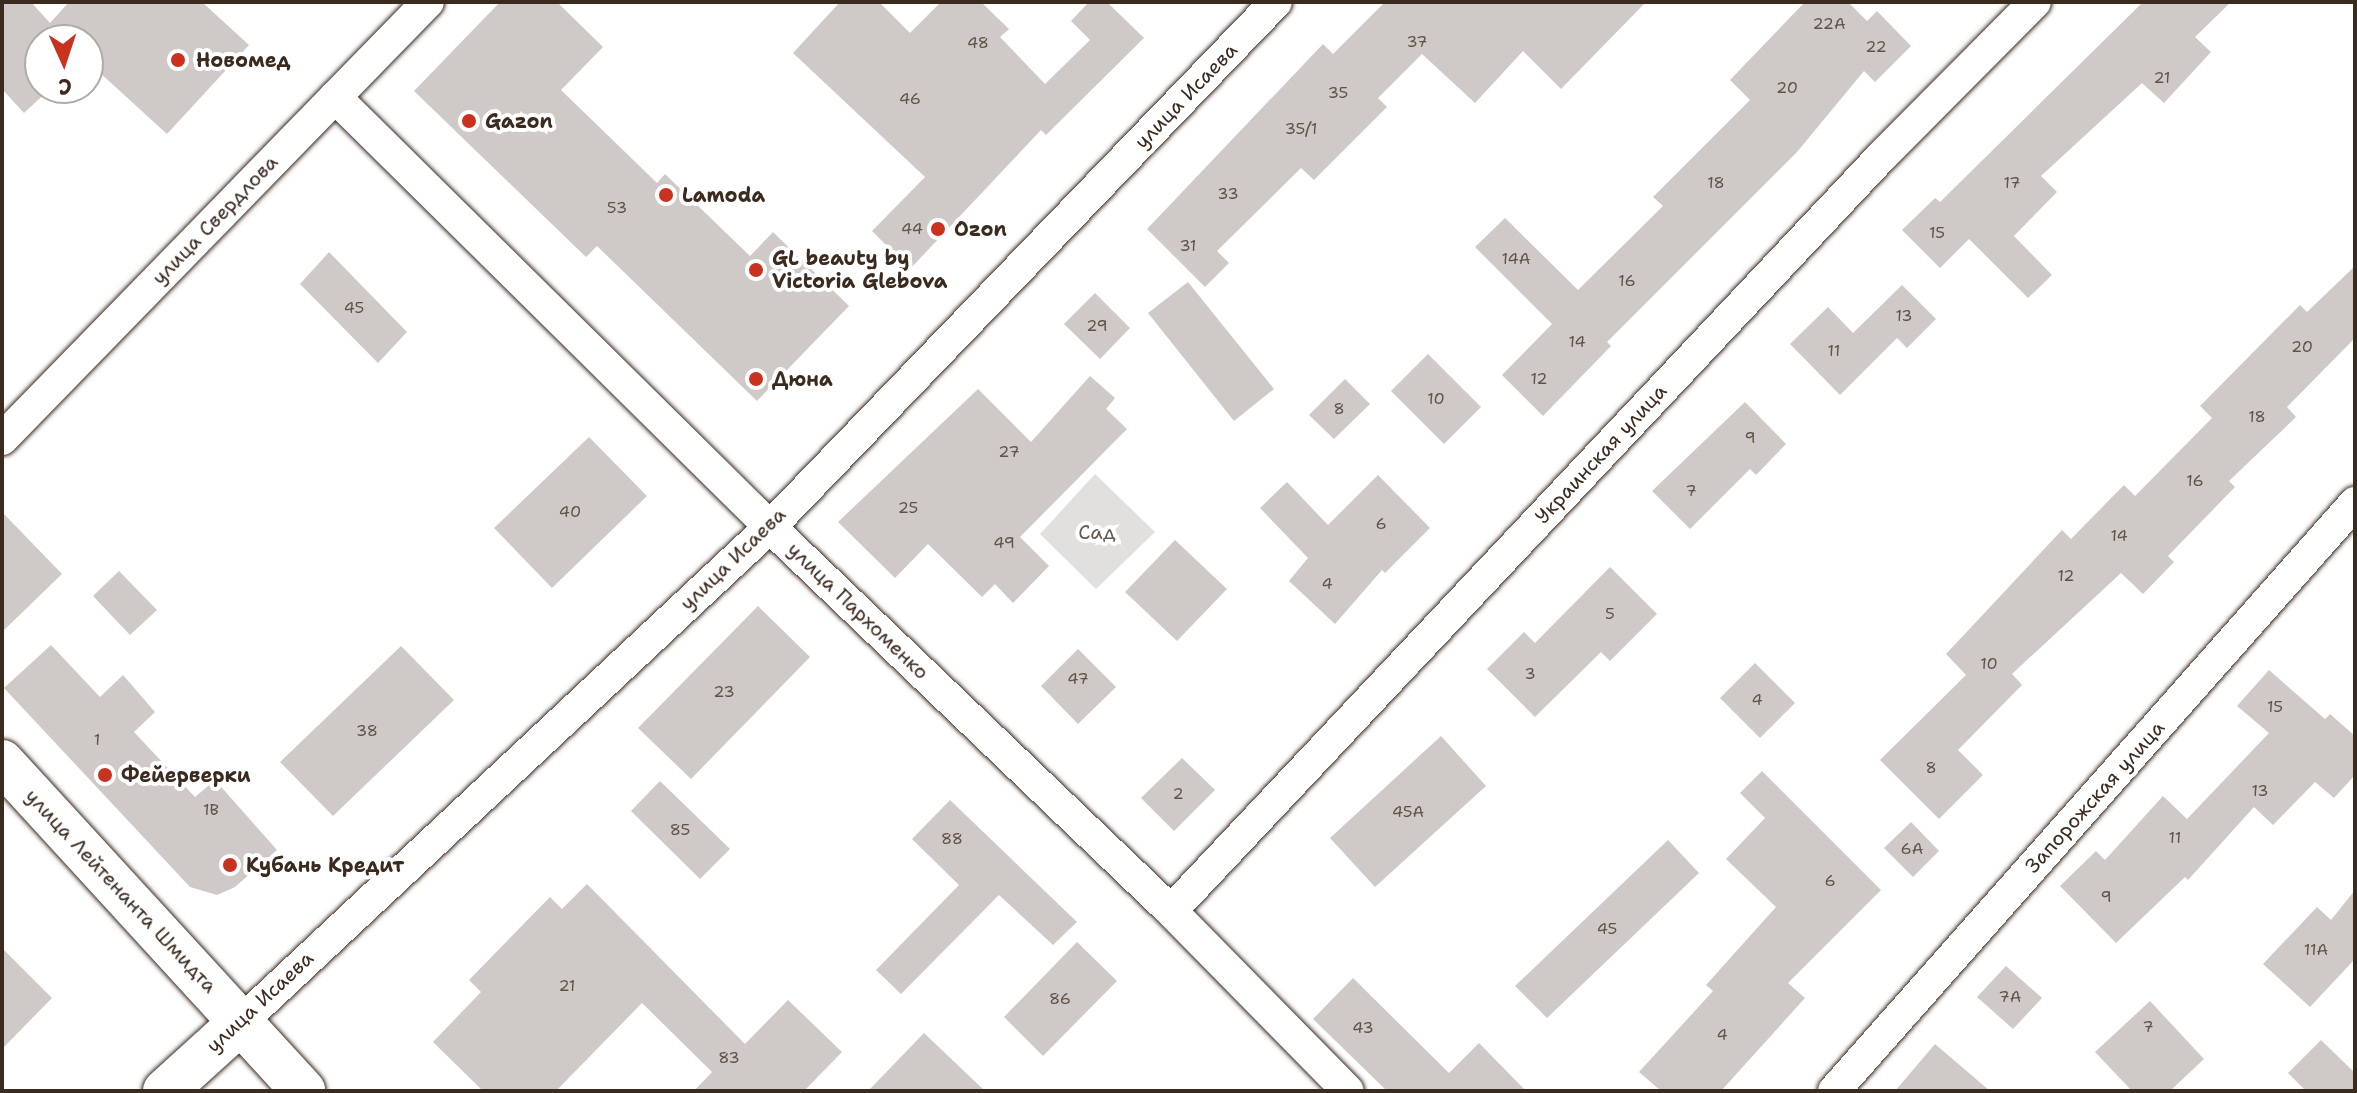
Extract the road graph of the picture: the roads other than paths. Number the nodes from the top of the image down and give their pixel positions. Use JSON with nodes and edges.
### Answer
{"nodes":[{"id":1,"x":428,"y":2,"type":"edge"},
{"id":2,"x":1276,"y":2,"type":"edge"},
{"id":3,"x":2035,"y":2,"type":"edge"},
{"id":4,"x":335,"y":97,"type":"junction"},
{"id":5,"x":43,"y":397,"type":"junction"},
{"id":6,"x":2,"y":403,"type":"edge"},
{"id":7,"x":2,"y":439,"type":"edge"},
{"id":8,"x":2355,"y":503,"type":"edge"},
{"id":9,"x":770,"y":527,"type":"junction"},
{"id":10,"x":2,"y":762,"type":"edge"},
{"id":11,"x":1171,"y":911,"type":"junction"},
{"id":12,"x":241,"y":1022,"type":"junction"},
{"id":13,"x":165,"y":1091,"type":"edge"},
{"id":14,"x":303,"y":1091,"type":"edge"},
{"id":15,"x":1348,"y":1091,"type":"edge"},
{"id":16,"x":1834,"y":1091,"type":"edge"}],
"edges":[{"from":1,"to":4,"type":"street","name":"улица Свердлова"},
{"from":2,"to":9,"type":"street","name":"улица Исаева"},
{"from":3,"to":11,"type":"street","name":"Украинская улица"},
{"from":4,"to":5,"type":"street","name":"улица Свердлова"},
{"from":4,"to":9,"type":"street","name":"улица Пархоменко"},
{"from":5,"to":6,"type":"street"},
{"from":5,"to":7,"type":"street","name":"улица Свердлова"},
{"from":8,"to":16,"type":"street","name":"Запорожская улица"},
{"from":9,"to":11,"type":"street","name":"улица Пархоменко"},
{"from":9,"to":12,"type":"street","name":"улица Исаева"},
{"from":10,"to":12,"type":"street","name":"улица Лейтенанта Шмидта"},
{"from":11,"to":15,"type":"street","name":"улица Пархоменко"},
{"from":12,"to":13,"type":"street","name":"улица Исаева"},
{"from":12,"to":14,"type":"street","name":"улица Лейтенанта Шмидта"}]}
